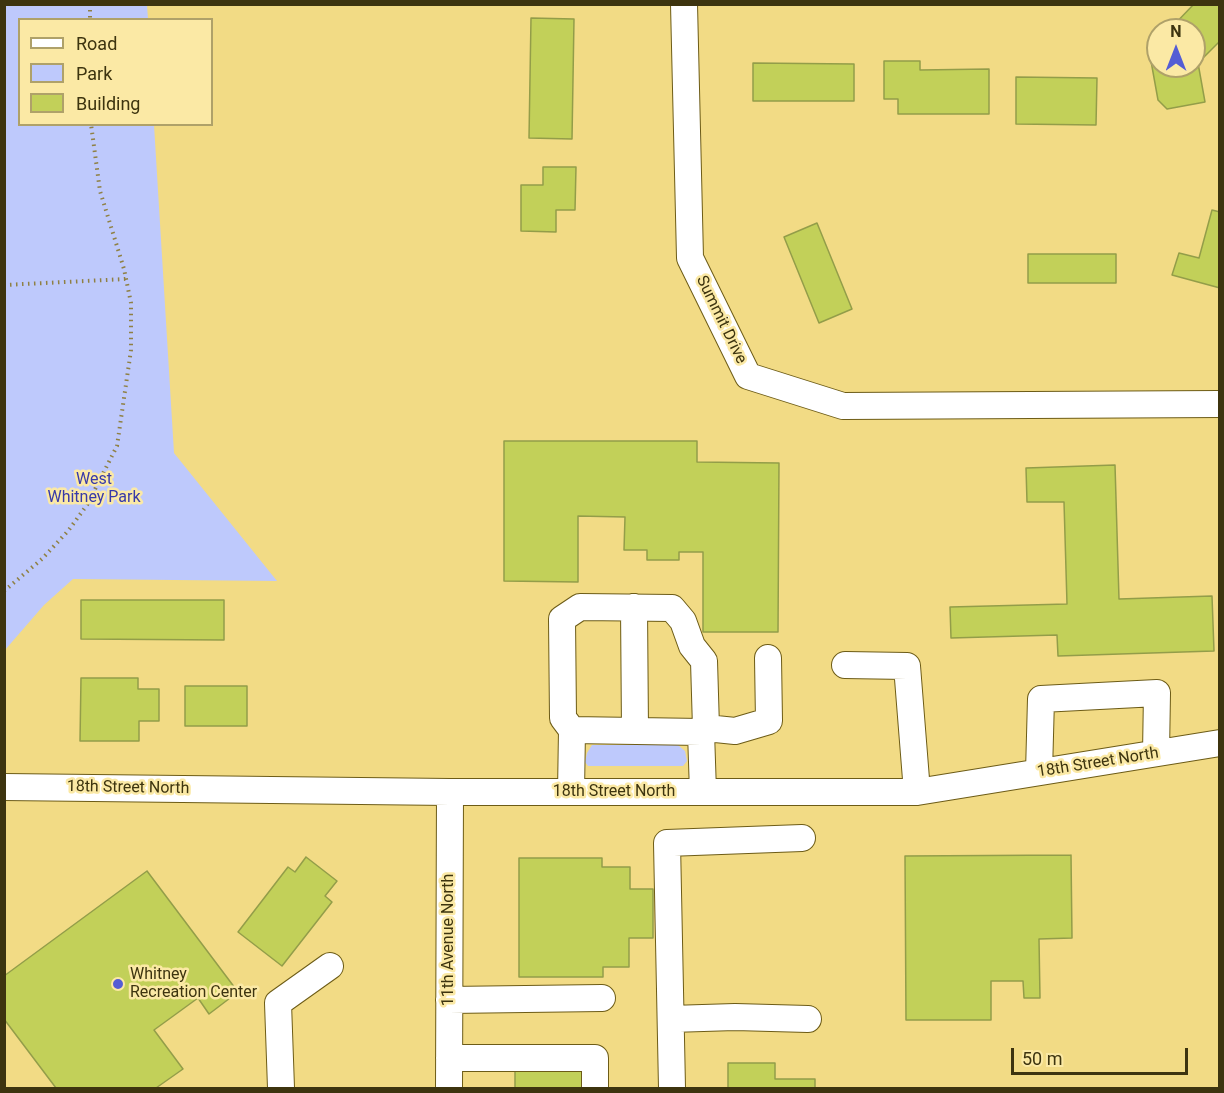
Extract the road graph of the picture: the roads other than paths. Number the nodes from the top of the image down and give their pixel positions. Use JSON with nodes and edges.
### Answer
{"nodes":[{"id":1,"x":684,"y":4,"type":"edge"},
{"id":2,"x":1220,"y":404,"type":"edge"},
{"id":3,"x":633,"y":607,"type":"junction"},
{"id":4,"x":768,"y":658,"type":"dead end"},
{"id":5,"x":844,"y":665,"type":"dead end"},
{"id":6,"x":572,"y":730,"type":"junction"},
{"id":7,"x":704,"y":730,"type":"junction"},
{"id":8,"x":635,"y":731,"type":"junction"},
{"id":9,"x":1220,"y":743,"type":"edge"},
{"id":10,"x":1156,"y":753,"type":"junction"},
{"id":11,"x":1039,"y":772,"type":"junction"},
{"id":12,"x":4,"y":787,"type":"edge"},
{"id":13,"x":450,"y":792,"type":"junction"},
{"id":14,"x":570,"y":792,"type":"junction"},
{"id":15,"x":703,"y":792,"type":"junction"},
{"id":16,"x":917,"y":792,"type":"junction"},
{"id":17,"x":802,"y":838,"type":"dead end"},
{"id":18,"x":330,"y":966,"type":"dead end"},
{"id":19,"x":602,"y":998,"type":"dead end"},
{"id":20,"x":449,"y":1000,"type":"junction"},
{"id":21,"x":671,"y":1019,"type":"junction"},
{"id":22,"x":808,"y":1019,"type":"dead end"},
{"id":23,"x":449,"y":1058,"type":"junction"},
{"id":24,"x":281,"y":1089,"type":"edge"},
{"id":25,"x":449,"y":1089,"type":"edge"},
{"id":26,"x":595,"y":1089,"type":"edge"},
{"id":27,"x":672,"y":1089,"type":"edge"}],
"edges":[{"from":1,"to":2,"type":"street","name":"Summit Drive"},
{"from":3,"to":6,"type":"street"},
{"from":3,"to":7,"type":"street"},
{"from":3,"to":8,"type":"street"},
{"from":4,"to":7,"type":"street"},
{"from":5,"to":16,"type":"street"},
{"from":6,"to":8,"type":"street"},
{"from":6,"to":14,"type":"street"},
{"from":7,"to":8,"type":"street"},
{"from":7,"to":15,"type":"street"},
{"from":9,"to":10,"type":"street","name":"18th Street North"},
{"from":10,"to":11,"type":"street","name":"18th Street North"},
{"from":10,"to":11,"type":"street"},
{"from":11,"to":16,"type":"street","name":"18th Street North"},
{"from":12,"to":13,"type":"street","name":"18th Street North"},
{"from":13,"to":14,"type":"street","name":"18th Street North"},
{"from":13,"to":20,"type":"street","name":"11th Avenue North"},
{"from":14,"to":15,"type":"street","name":"18th Street North"},
{"from":15,"to":16,"type":"street","name":"18th Street North"},
{"from":17,"to":21,"type":"street"},
{"from":18,"to":24,"type":"street"},
{"from":19,"to":20,"type":"street"},
{"from":20,"to":23,"type":"street","name":"11th Avenue North"},
{"from":21,"to":22,"type":"street"},
{"from":21,"to":27,"type":"street"},
{"from":23,"to":25,"type":"street","name":"11th Avenue North"},
{"from":23,"to":26,"type":"street"}]}
